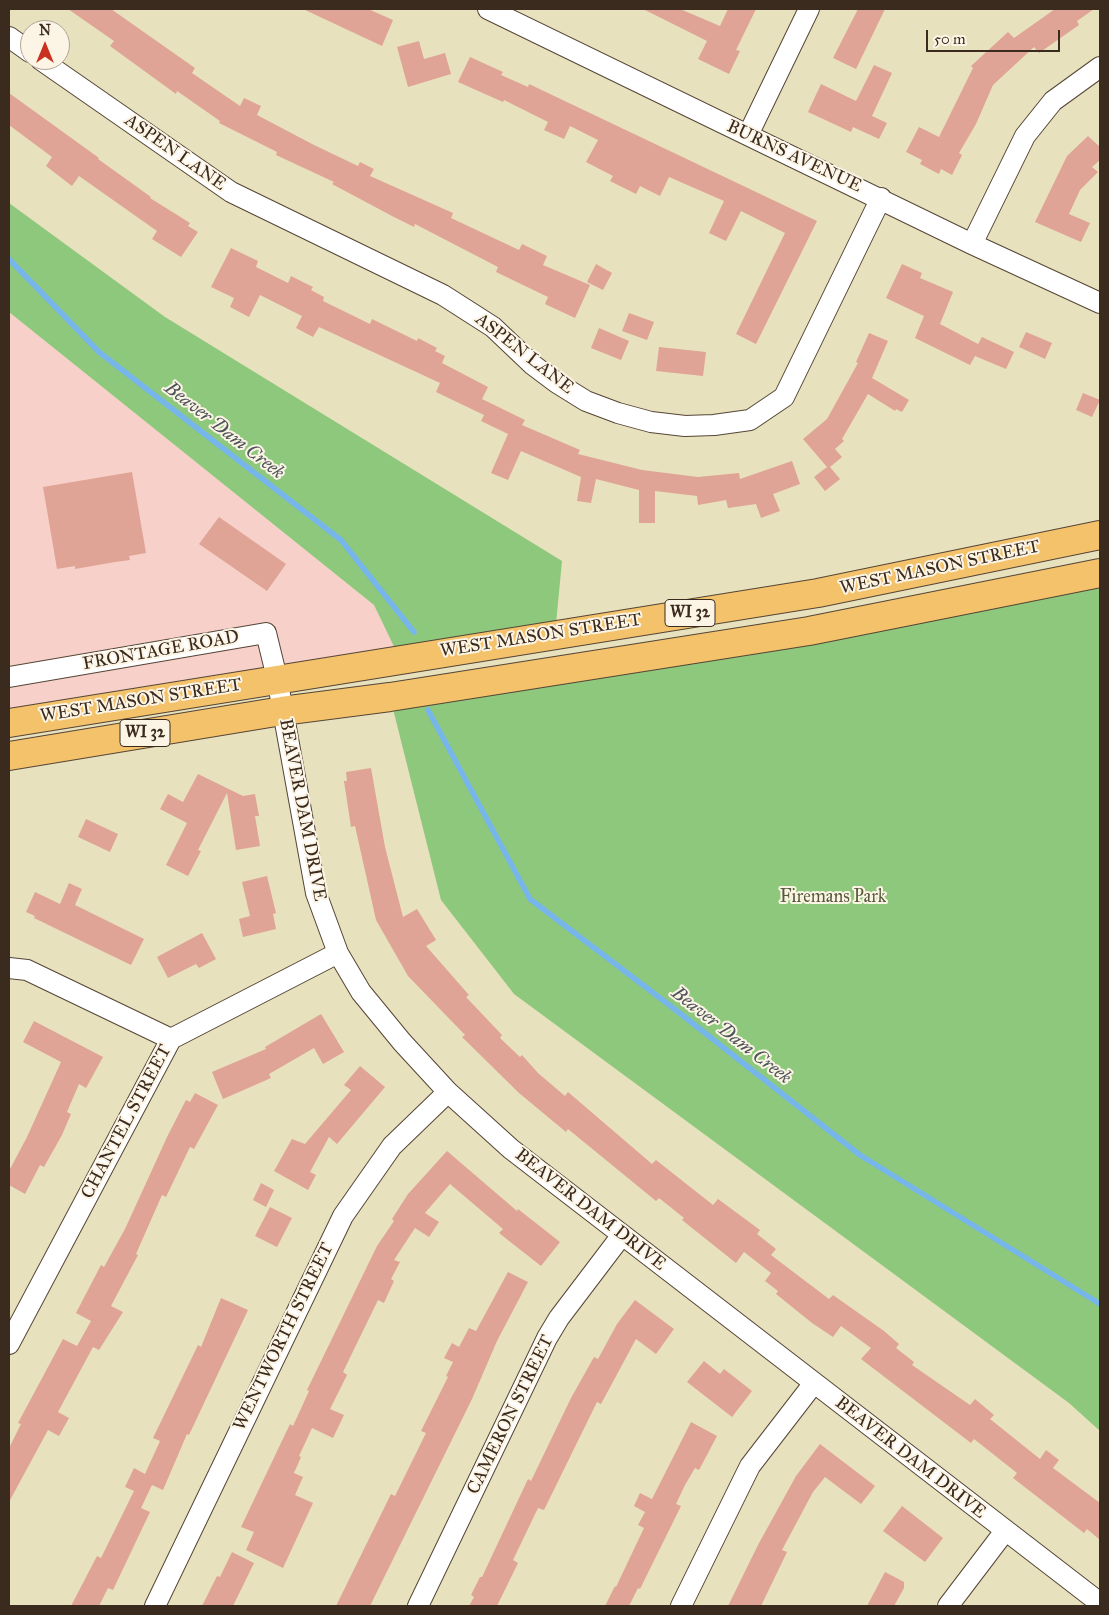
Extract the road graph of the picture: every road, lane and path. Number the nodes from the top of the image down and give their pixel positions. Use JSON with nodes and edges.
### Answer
{"nodes":[{"id":1,"x":488,"y":9,"type":"edge"},
{"id":2,"x":809,"y":9,"type":"edge"},
{"id":3,"x":9,"y":37,"type":"edge"},
{"id":4,"x":20,"y":45,"type":"edge"},
{"id":5,"x":1100,"y":67,"type":"edge"},
{"id":6,"x":55,"y":70,"type":"edge"},
{"id":7,"x":748,"y":135,"type":"junction"},
{"id":8,"x":881,"y":198,"type":"junction"},
{"id":9,"x":972,"y":244,"type":"junction"},
{"id":10,"x":1100,"y":303,"type":"edge"},
{"id":11,"x":1100,"y":535,"type":"edge"},
{"id":12,"x":1100,"y":573,"type":"edge"},
{"id":13,"x":9,"y":677,"type":"edge"},
{"id":14,"x":277,"y":678,"type":"junction"},
{"id":15,"x":282,"y":711,"type":"junction"},
{"id":16,"x":9,"y":723,"type":"edge"},
{"id":17,"x":9,"y":756,"type":"edge"},
{"id":18,"x":338,"y":953,"type":"junction"},
{"id":19,"x":9,"y":968,"type":"edge"},
{"id":20,"x":171,"y":1039,"type":"junction"},
{"id":21,"x":448,"y":1092,"type":"junction"},
{"id":22,"x":622,"y":1235,"type":"junction"},
{"id":23,"x":9,"y":1344,"type":"edge"},
{"id":24,"x":814,"y":1383,"type":"junction"},
{"id":25,"x":1005,"y":1531,"type":"junction"},
{"id":26,"x":1100,"y":1603,"type":"edge"},
{"id":27,"x":155,"y":1606,"type":"edge"},
{"id":28,"x":418,"y":1606,"type":"edge"},
{"id":29,"x":681,"y":1606,"type":"edge"},
{"id":30,"x":948,"y":1606,"type":"edge"}],
"edges":[{"from":1,"to":7,"type":"street","name":"BURNS AVENUE"},
{"from":2,"to":7,"type":"street"},
{"from":3,"to":4,"type":"street"},
{"from":5,"to":9,"type":"street"},
{"from":6,"to":8,"type":"street","name":"ASPEN LANE"},
{"from":7,"to":8,"type":"street","name":"BURNS AVENUE"},
{"from":8,"to":9,"type":"street","name":"BURNS AVENUE"},
{"from":9,"to":10,"type":"street","name":"BURNS AVENUE"},
{"from":11,"to":14,"type":"main road","name":"WEST MASON STREET","number":"WI 32"},
{"from":12,"to":15,"type":"main road","name":"WEST MASON STREET","number":"WI 32"},
{"from":13,"to":14,"type":"street","name":"FRONTAGE ROAD"},
{"from":14,"to":15,"type":"street","name":"BEAVER DAM DRIVE"},
{"from":14,"to":16,"type":"main road","name":"WEST MASON STREET","number":"WI 32"},
{"from":15,"to":17,"type":"main road","name":"WEST MASON STREET","number":"WI 32"},
{"from":15,"to":18,"type":"street","name":"BEAVER DAM DRIVE"},
{"from":18,"to":20,"type":"street","name":"CHANTEL STREET"},
{"from":18,"to":21,"type":"street","name":"BEAVER DAM DRIVE"},
{"from":19,"to":20,"type":"street"},
{"from":20,"to":23,"type":"street","name":"CHANTEL STREET"},
{"from":21,"to":22,"type":"street","name":"BEAVER DAM DRIVE"},
{"from":21,"to":27,"type":"street","name":"WENTWORTH STREET"},
{"from":22,"to":24,"type":"street","name":"BEAVER DAM DRIVE"},
{"from":22,"to":28,"type":"street","name":"CAMERON STREET"},
{"from":24,"to":25,"type":"street","name":"BEAVER DAM DRIVE"},
{"from":24,"to":29,"type":"street"},
{"from":25,"to":26,"type":"street","name":"BEAVER DAM DRIVE"},
{"from":25,"to":30,"type":"street"}]}
